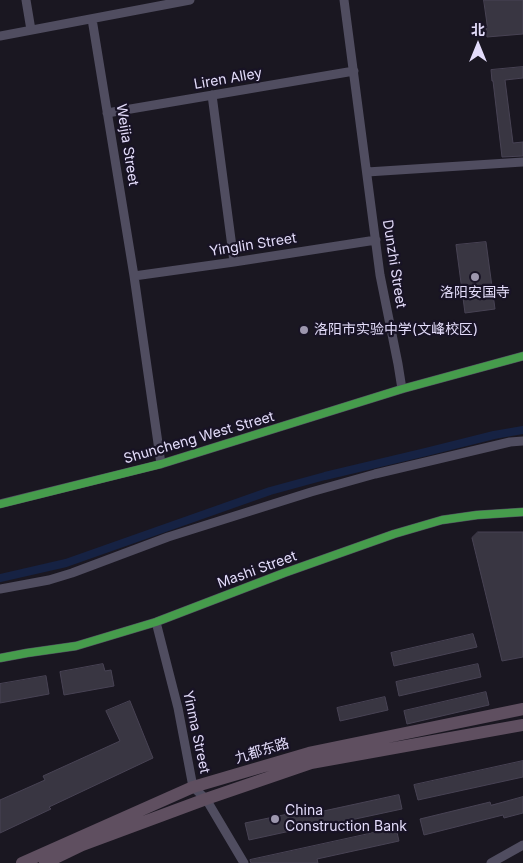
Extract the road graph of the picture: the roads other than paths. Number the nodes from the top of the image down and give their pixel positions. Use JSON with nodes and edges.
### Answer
{"nodes":[{"id":1,"x":26,"y":0,"type":"edge"},
{"id":2,"x":190,"y":0,"type":"edge"},
{"id":3,"x":344,"y":0,"type":"edge"},
{"id":4,"x":92,"y":19,"type":"junction"},
{"id":5,"x":31,"y":30,"type":"junction"},
{"id":6,"x":0,"y":36,"type":"edge"},
{"id":7,"x":354,"y":71,"type":"junction"},
{"id":8,"x":212,"y":95,"type":"junction"},
{"id":9,"x":107,"y":113,"type":"junction"},
{"id":10,"x":523,"y":162,"type":"edge"},
{"id":11,"x":367,"y":172,"type":"junction"},
{"id":12,"x":376,"y":240,"type":"junction"},
{"id":13,"x":234,"y":262,"type":"junction"},
{"id":14,"x":134,"y":276,"type":"junction"},
{"id":15,"x":523,"y":356,"type":"edge"},
{"id":16,"x":402,"y":389,"type":"junction"},
{"id":17,"x":523,"y":441,"type":"edge"},
{"id":18,"x":161,"y":464,"type":"junction"},
{"id":19,"x":0,"y":504,"type":"edge"},
{"id":20,"x":523,"y":512,"type":"edge"},
{"id":21,"x":0,"y":589,"type":"edge"},
{"id":22,"x":156,"y":622,"type":"junction"},
{"id":23,"x":0,"y":658,"type":"edge"},
{"id":24,"x":523,"y":709,"type":"edge"},
{"id":25,"x":523,"y":724,"type":"edge"},
{"id":26,"x":193,"y":787,"type":"junction"},
{"id":27,"x":206,"y":798,"type":"junction"},
{"id":28,"x":523,"y":845,"type":"edge"},
{"id":29,"x":22,"y":863,"type":"edge"},
{"id":30,"x":45,"y":863,"type":"edge"},
{"id":31,"x":244,"y":863,"type":"edge"},
{"id":32,"x":492,"y":863,"type":"edge"}],
"edges":[{"from":1,"to":5,"type":"street"},
{"from":2,"to":4,"type":"street"},
{"from":3,"to":7,"type":"street","name":"Dunzhi Street"},
{"from":4,"to":5,"type":"street"},
{"from":4,"to":9,"type":"street","name":"Weijia Street"},
{"from":5,"to":6,"type":"street"},
{"from":7,"to":8,"type":"street","name":"Liren Alley"},
{"from":7,"to":11,"type":"street","name":"Dunzhi Street"},
{"from":8,"to":9,"type":"street","name":"Liren Alley"},
{"from":8,"to":13,"type":"street"},
{"from":9,"to":14,"type":"street","name":"Weijia Street"},
{"from":10,"to":11,"type":"street"},
{"from":11,"to":12,"type":"street","name":"Dunzhi Street"},
{"from":12,"to":13,"type":"street","name":"Yinglin Street"},
{"from":12,"to":16,"type":"street","name":"Dunzhi Street"},
{"from":13,"to":14,"type":"street","name":"Yinglin Street"},
{"from":14,"to":18,"type":"street","name":"Weijia Street"},
{"from":15,"to":16,"type":"street","name":"Shuncheng West Street"},
{"from":16,"to":18,"type":"street","name":"Shuncheng West Street"},
{"from":17,"to":21,"type":"street"},
{"from":18,"to":19,"type":"street","name":"Shuncheng West Street"},
{"from":20,"to":22,"type":"street","name":"Mashi Street"},
{"from":22,"to":23,"type":"street","name":"Mashi Street"},
{"from":22,"to":26,"type":"street","name":"Yinma Street"},
{"from":24,"to":26,"type":"highway","name":"九都东路"},
{"from":25,"to":27,"type":"highway","name":"九都东路"},
{"from":26,"to":27,"type":"street","name":"Yinma Street"},
{"from":26,"to":29,"type":"highway","name":"九都东路"},
{"from":27,"to":30,"type":"highway","name":"九都东路"},
{"from":27,"to":31,"type":"street","name":"Yinma Street"},
{"from":28,"to":32,"type":"street"}]}
